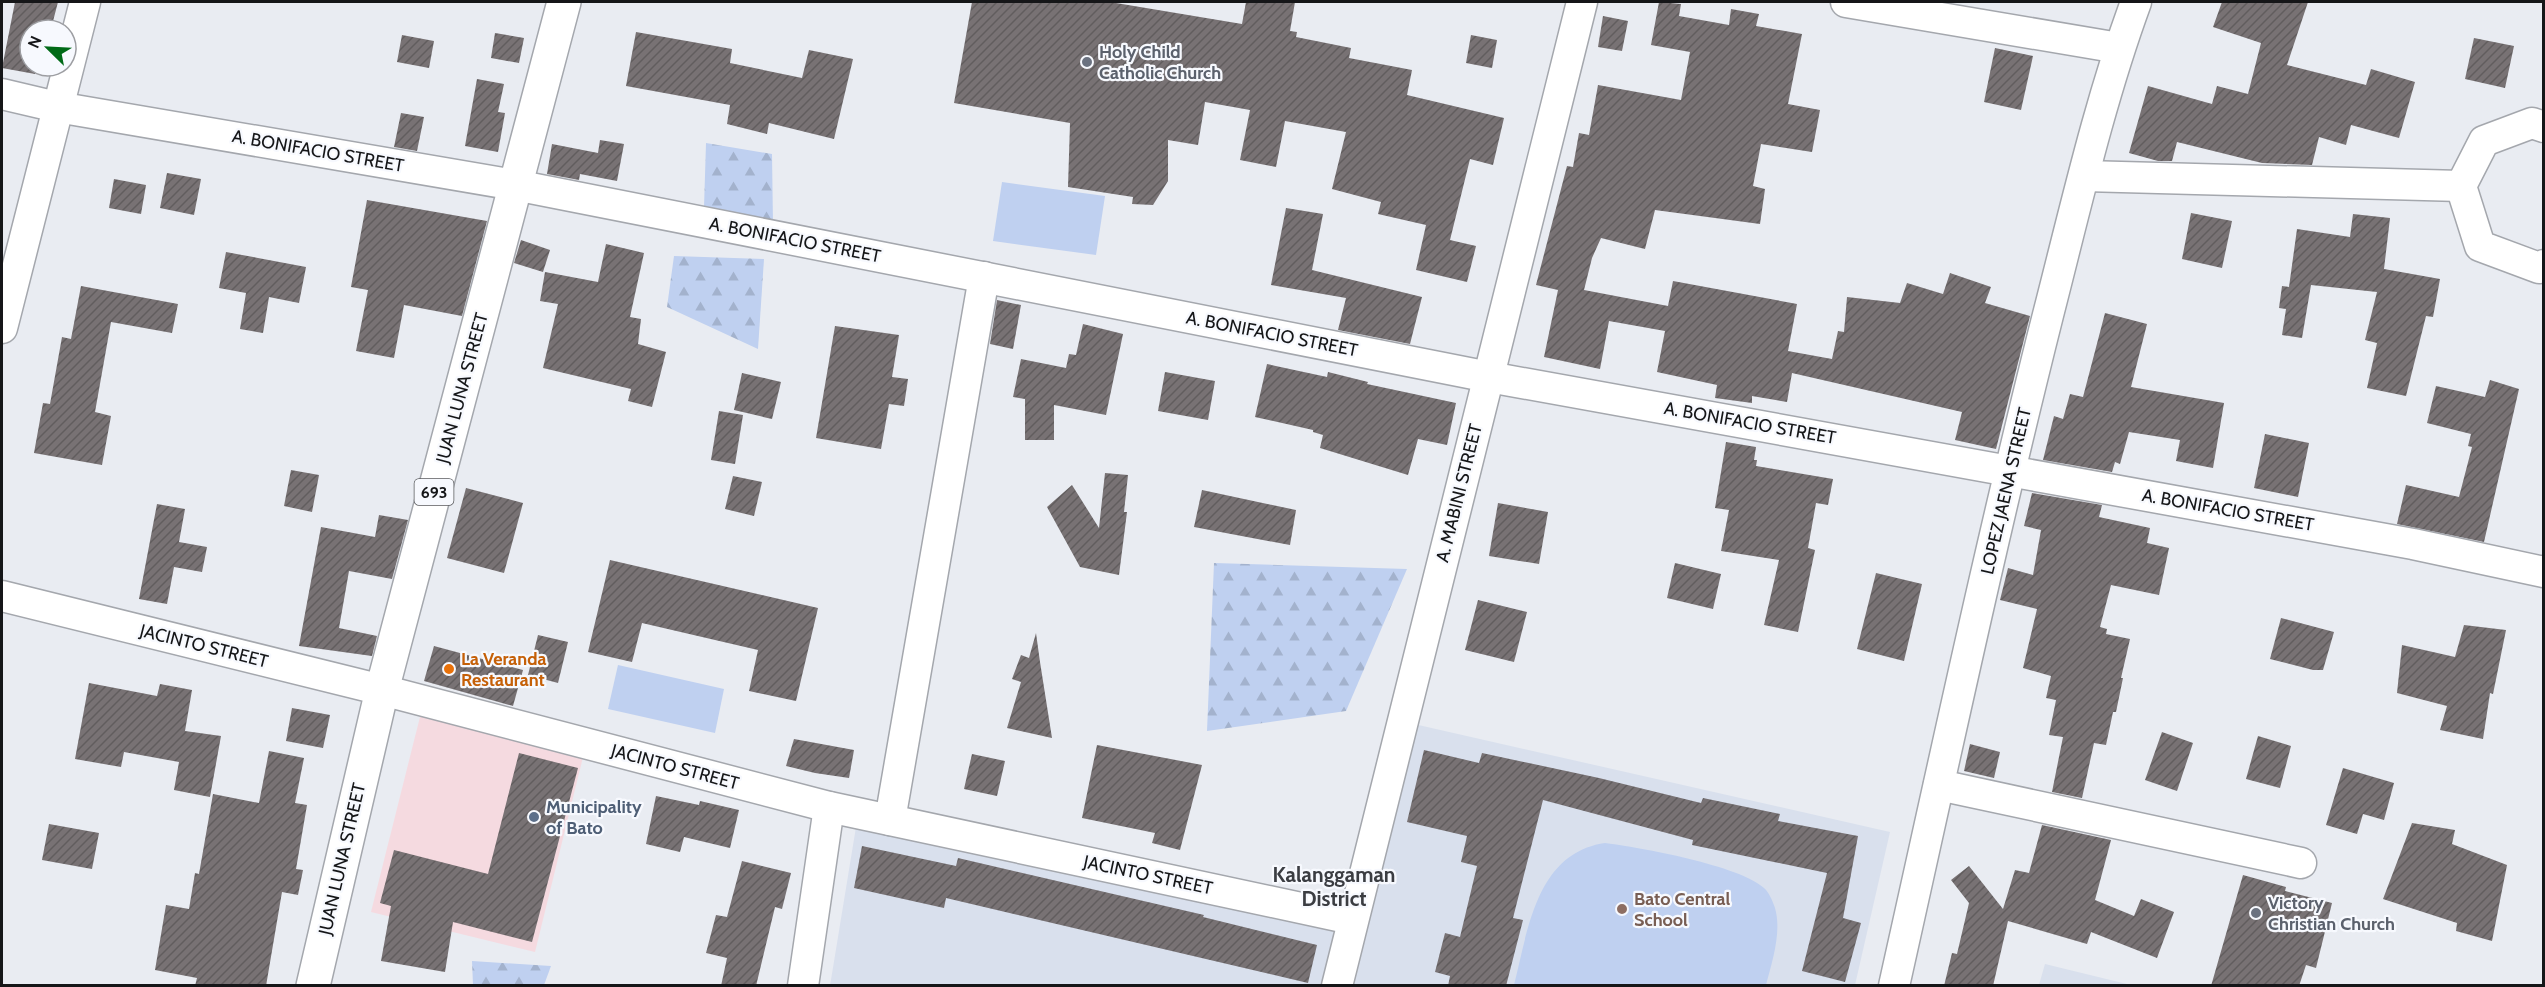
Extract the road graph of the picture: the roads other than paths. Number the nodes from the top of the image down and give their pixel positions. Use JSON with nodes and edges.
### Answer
{"nodes":[{"id":1,"x":85,"y":2,"type":"edge"},
{"id":2,"x":564,"y":2,"type":"edge"},
{"id":3,"x":1582,"y":2,"type":"edge"},
{"id":4,"x":1846,"y":2,"type":"edge"},
{"id":5,"x":2136,"y":2,"type":"edge"},
{"id":6,"x":2119,"y":48,"type":"junction"},
{"id":7,"x":2,"y":94,"type":"edge"},
{"id":8,"x":57,"y":107,"type":"junction"},
{"id":9,"x":2544,"y":127,"type":"edge"},
{"id":10,"x":2084,"y":176,"type":"junction"},
{"id":11,"x":515,"y":185,"type":"junction"},
{"id":12,"x":2461,"y":186,"type":"junction"},
{"id":13,"x":2544,"y":265,"type":"edge"},
{"id":14,"x":984,"y":277,"type":"junction"},
{"id":15,"x":2,"y":328,"type":"edge"},
{"id":16,"x":1489,"y":377,"type":"junction"},
{"id":17,"x":2009,"y":470,"type":"junction"},
{"id":18,"x":2544,"y":572,"type":"edge"},
{"id":19,"x":2,"y":596,"type":"edge"},
{"id":20,"x":382,"y":690,"type":"junction"},
{"id":21,"x":1939,"y":785,"type":"junction"},
{"id":22,"x":829,"y":807,"type":"junction"},
{"id":23,"x":890,"y":820,"type":"junction"},
{"id":24,"x":2301,"y":863,"type":"dead end"},
{"id":25,"x":1352,"y":919,"type":"junction"},
{"id":26,"x":313,"y":986,"type":"edge"},
{"id":27,"x":802,"y":986,"type":"edge"},
{"id":28,"x":1337,"y":986,"type":"edge"},
{"id":29,"x":1894,"y":986,"type":"edge"}],
"edges":[{"from":1,"to":8,"type":"street"},
{"from":2,"to":11,"type":"main road","name":"JUAN LUNA STREET","number":"693"},
{"from":3,"to":16,"type":"street","name":"A. MABINI STREET"},
{"from":4,"to":6,"type":"street"},
{"from":5,"to":6,"type":"street","name":"LOPEZ JAENA STREET"},
{"from":6,"to":10,"type":"street","name":"LOPEZ JAENA STREET"},
{"from":7,"to":8,"type":"street","name":"A. BONIFACIO STREET"},
{"from":8,"to":11,"type":"street","name":"A. BONIFACIO STREET"},
{"from":8,"to":15,"type":"street"},
{"from":9,"to":12,"type":"street"},
{"from":10,"to":12,"type":"street"},
{"from":10,"to":17,"type":"street","name":"LOPEZ JAENA STREET"},
{"from":11,"to":14,"type":"street","name":"A. BONIFACIO STREET"},
{"from":11,"to":20,"type":"main road","name":"JUAN LUNA STREET","number":"693"},
{"from":12,"to":13,"type":"street"},
{"from":14,"to":16,"type":"street","name":"A. BONIFACIO STREET"},
{"from":14,"to":23,"type":"street"},
{"from":16,"to":17,"type":"street","name":"A. BONIFACIO STREET"},
{"from":16,"to":25,"type":"street","name":"A. MABINI STREET"},
{"from":17,"to":18,"type":"street","name":"A. BONIFACIO STREET"},
{"from":17,"to":21,"type":"street","name":"LOPEZ JAENA STREET"},
{"from":19,"to":20,"type":"street","name":"JACINTO STREET"},
{"from":20,"to":22,"type":"street","name":"JACINTO STREET"},
{"from":20,"to":26,"type":"main road","name":"JUAN LUNA STREET","number":"693"},
{"from":21,"to":24,"type":"street"},
{"from":21,"to":29,"type":"street","name":"LOPEZ JAENA STREET"},
{"from":22,"to":23,"type":"street","name":"JACINTO STREET"},
{"from":22,"to":27,"type":"street"},
{"from":23,"to":25,"type":"street","name":"JACINTO STREET"},
{"from":25,"to":28,"type":"street","name":"A. MABINI STREET"}]}
